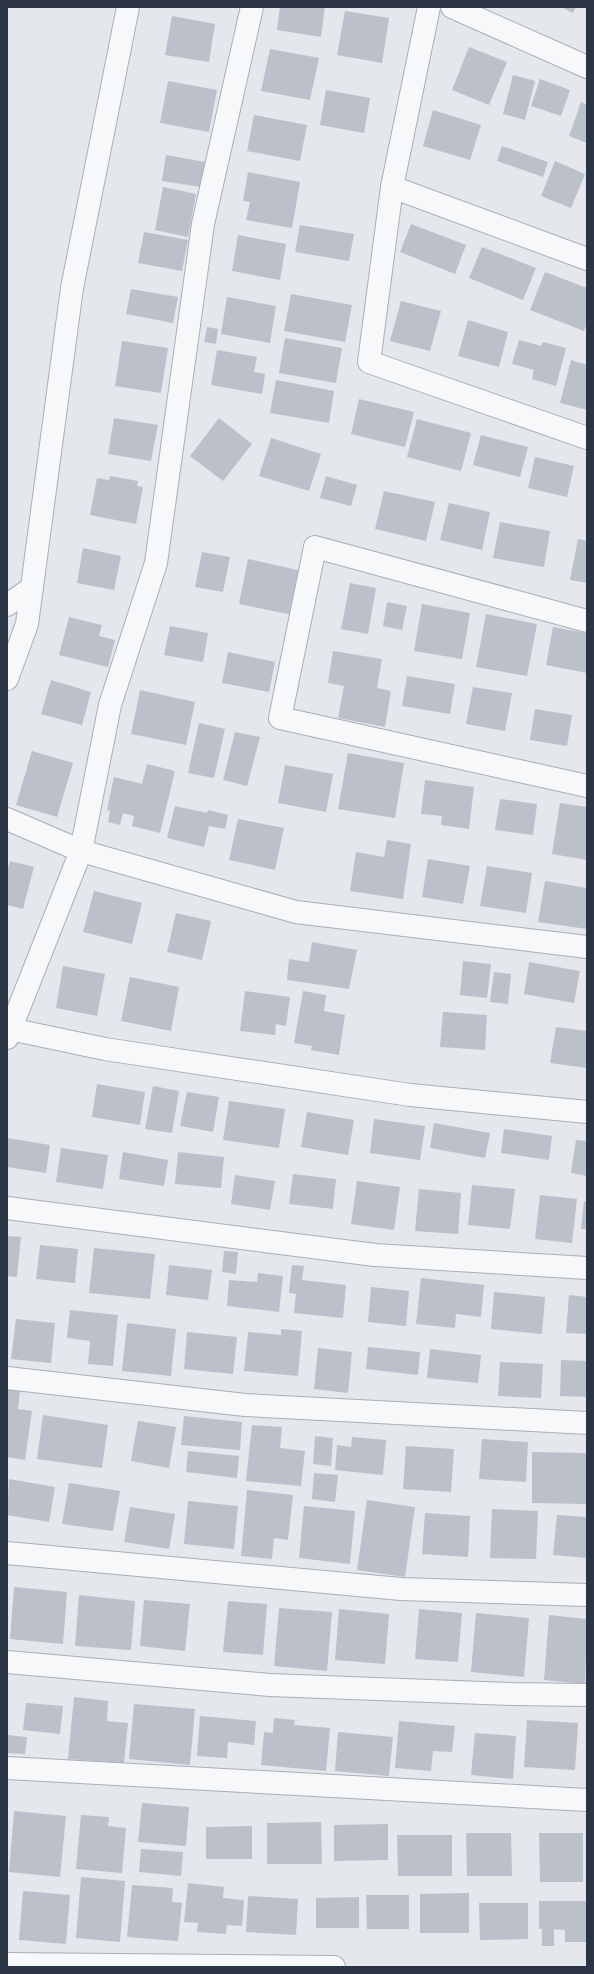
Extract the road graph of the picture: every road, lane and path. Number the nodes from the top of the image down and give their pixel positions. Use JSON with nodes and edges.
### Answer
{"nodes":[{"id":1,"x":128,"y":7,"type":"edge"},
{"id":2,"x":252,"y":7,"type":"edge"},
{"id":3,"x":429,"y":7,"type":"edge"},
{"id":4,"x":452,"y":7,"type":"edge"},
{"id":5,"x":587,"y":67,"type":"edge"},
{"id":6,"x":392,"y":187,"type":"junction"},
{"id":7,"x":587,"y":259,"type":"edge"},
{"id":8,"x":587,"y":438,"type":"edge"},
{"id":9,"x":32,"y":588,"type":"junction"},
{"id":10,"x":7,"y":605,"type":"edge"},
{"id":11,"x":587,"y":621,"type":"edge"},
{"id":12,"x":7,"y":679,"type":"edge"},
{"id":13,"x":587,"y":786,"type":"edge"},
{"id":14,"x":7,"y":819,"type":"edge"},
{"id":15,"x":81,"y":851,"type":"junction"},
{"id":16,"x":587,"y":947,"type":"edge"},
{"id":17,"x":9,"y":1033,"type":"edge"},
{"id":18,"x":587,"y":1112,"type":"edge"},
{"id":19,"x":7,"y":1208,"type":"edge"},
{"id":20,"x":587,"y":1268,"type":"edge"},
{"id":21,"x":7,"y":1378,"type":"edge"},
{"id":22,"x":587,"y":1423,"type":"edge"},
{"id":23,"x":7,"y":1553,"type":"edge"},
{"id":24,"x":587,"y":1595,"type":"edge"},
{"id":25,"x":7,"y":1662,"type":"edge"},
{"id":26,"x":587,"y":1695,"type":"edge"},
{"id":27,"x":7,"y":1768,"type":"edge"},
{"id":28,"x":587,"y":1800,"type":"edge"},
{"id":29,"x":7,"y":1964,"type":"edge"},
{"id":30,"x":334,"y":1967,"type":"edge"}],
"edges":[{"from":1,"to":9,"type":"street"},
{"from":2,"to":15,"type":"street"},
{"from":3,"to":6,"type":"street"},
{"from":4,"to":5,"type":"street"},
{"from":6,"to":7,"type":"street"},
{"from":6,"to":8,"type":"street"},
{"from":9,"to":10,"type":"street"},
{"from":9,"to":12,"type":"street"},
{"from":11,"to":13,"type":"street"},
{"from":14,"to":15,"type":"street"},
{"from":15,"to":16,"type":"street"},
{"from":15,"to":17,"type":"street"},
{"from":17,"to":18,"type":"street"},
{"from":19,"to":20,"type":"street"},
{"from":21,"to":22,"type":"street"},
{"from":23,"to":24,"type":"street"},
{"from":25,"to":26,"type":"street"},
{"from":27,"to":28,"type":"street"},
{"from":29,"to":30,"type":"street"}]}
